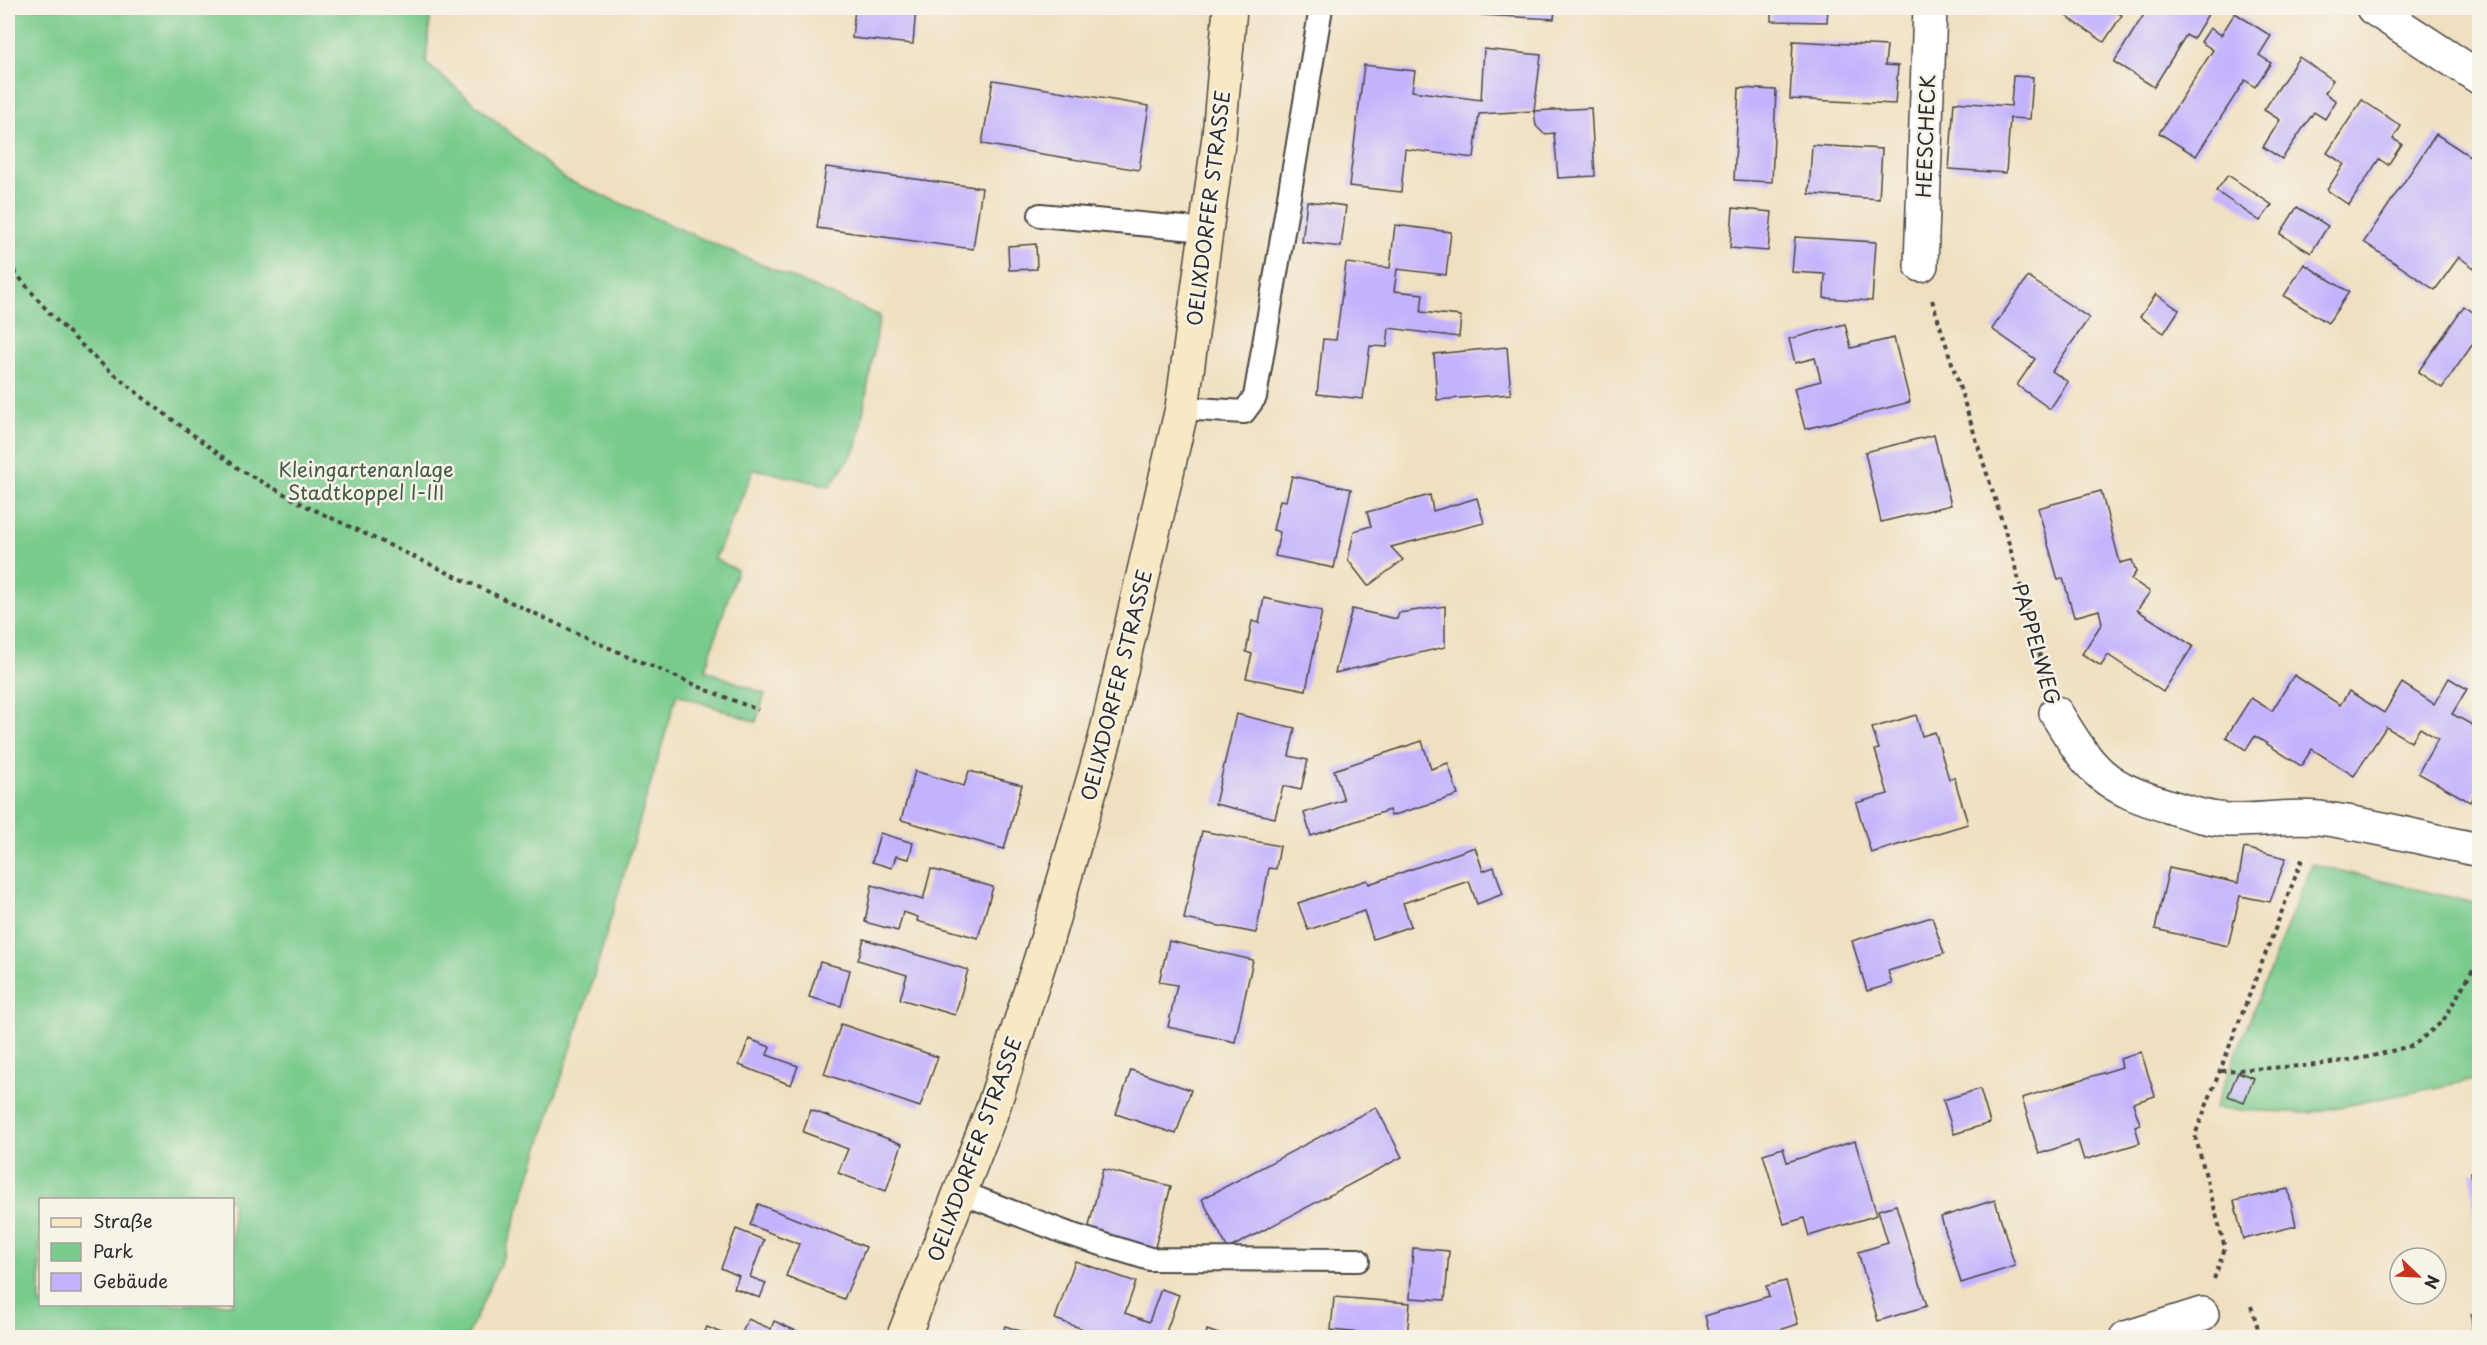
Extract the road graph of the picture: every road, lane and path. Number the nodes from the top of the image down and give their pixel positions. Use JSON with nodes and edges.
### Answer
{"nodes":[{"id":1,"x":1230,"y":8,"type":"edge"},
{"id":2,"x":1321,"y":8,"type":"edge"},
{"id":3,"x":1930,"y":8,"type":"edge"},
{"id":4,"x":2373,"y":8,"type":"edge"},
{"id":5,"x":2480,"y":78,"type":"edge"},
{"id":6,"x":1040,"y":215,"type":"dead end"},
{"id":7,"x":1206,"y":230,"type":"junction"},
{"id":8,"x":8,"y":264,"type":"edge"},
{"id":9,"x":1921,"y":265,"type":"joint"},
{"id":10,"x":1182,"y":408,"type":"junction"},
{"id":11,"x":758,"y":710,"type":"dead end"},
{"id":12,"x":2056,"y":713,"type":"joint"},
{"id":13,"x":2321,"y":818,"type":"junction"},
{"id":14,"x":2480,"y":850,"type":"edge"},
{"id":15,"x":2480,"y":957,"type":"edge"},
{"id":16,"x":2221,"y":1071,"type":"junction"},
{"id":17,"x":960,"y":1192,"type":"junction"},
{"id":18,"x":1358,"y":1260,"type":"dead end"},
{"id":19,"x":2251,"y":1306,"type":"dead end"},
{"id":20,"x":2202,"y":1314,"type":"joint"},
{"id":21,"x":903,"y":1338,"type":"edge"},
{"id":22,"x":2126,"y":1338,"type":"edge"},
{"id":23,"x":2261,"y":1338,"type":"edge"}],
"edges":[{"from":1,"to":7,"type":"street","name":"OELIXDORFER STRASSE"},
{"from":2,"to":10,"type":"lane"},
{"from":3,"to":9,"type":"street","name":"HEESCHECK"},
{"from":4,"to":5,"type":"street"},
{"from":6,"to":7,"type":"lane"},
{"from":7,"to":10,"type":"street","name":"OELIXDORFER STRASSE"},
{"from":8,"to":11,"type":"path"},
{"from":9,"to":12,"type":"path","name":"PAPPELWEG"},
{"from":10,"to":17,"type":"street","name":"OELIXDORFER STRASSE"},
{"from":12,"to":13,"type":"street","name":"PAPPELWEG"},
{"from":13,"to":14,"type":"street","name":"PAPPELWEG"},
{"from":13,"to":16,"type":"path"},
{"from":15,"to":16,"type":"path"},
{"from":16,"to":20,"type":"path"},
{"from":17,"to":18,"type":"lane"},
{"from":17,"to":21,"type":"street","name":"OELIXDORFER STRASSE"},
{"from":19,"to":23,"type":"path"},
{"from":20,"to":22,"type":"street"}]}
